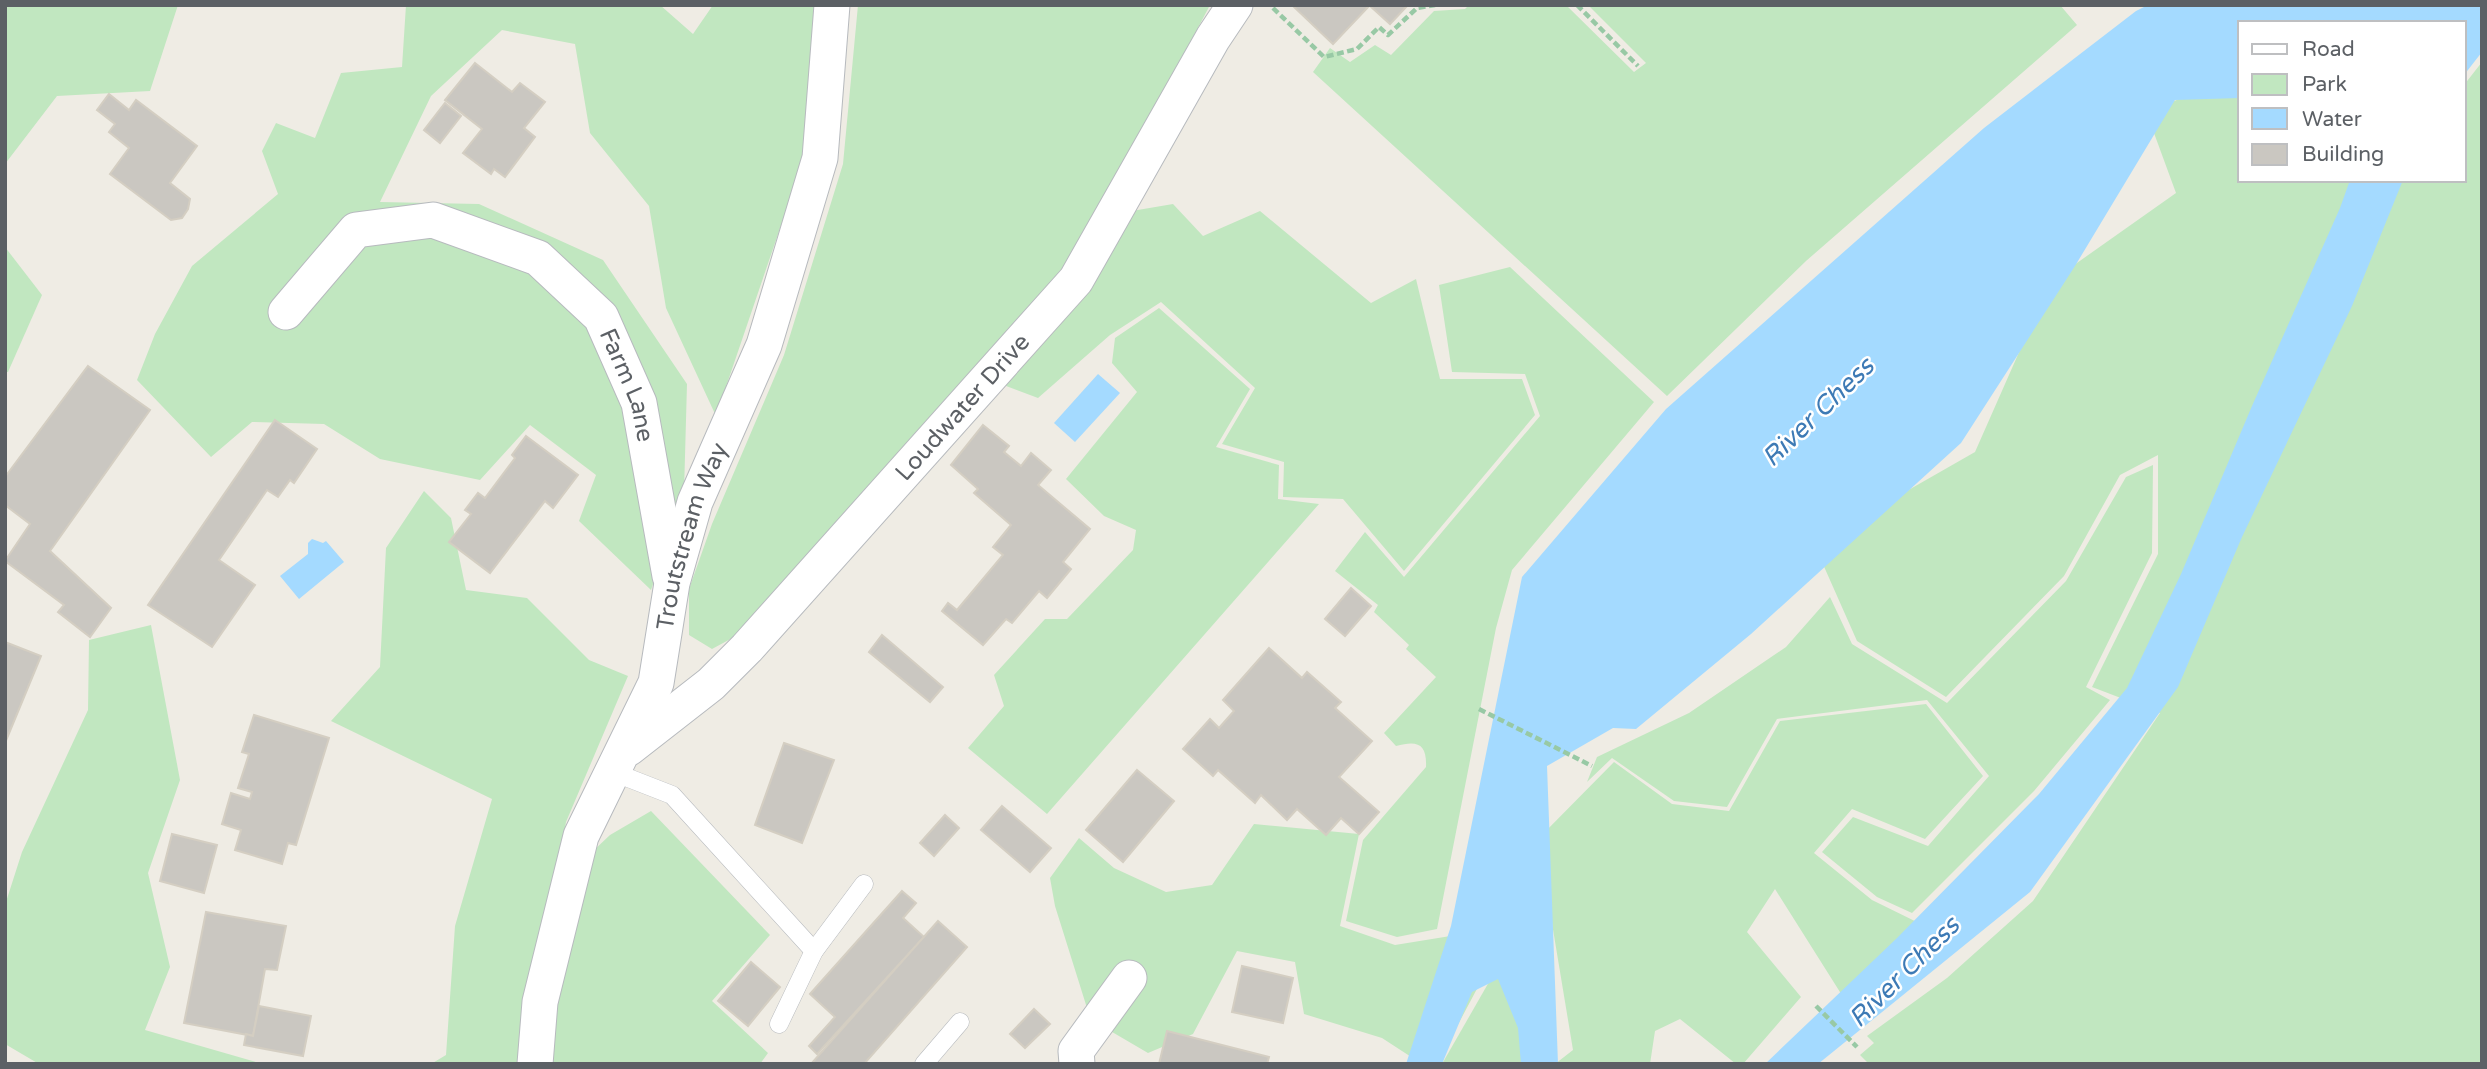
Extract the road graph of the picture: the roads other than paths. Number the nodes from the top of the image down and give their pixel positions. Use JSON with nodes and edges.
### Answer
{"nodes":[{"id":1,"x":832,"y":5,"type":"edge"},
{"id":2,"x":1235,"y":5,"type":"edge"},
{"id":3,"x":286,"y":312,"type":"dead end"},
{"id":4,"x":672,"y":583,"type":"junction"},
{"id":5,"x":617,"y":763,"type":"junction"},
{"id":6,"x":864,"y":884,"type":"dead end"},
{"id":7,"x":814,"y":951,"type":"junction"},
{"id":8,"x":1129,"y":978,"type":"dead end"},
{"id":9,"x":960,"y":1023,"type":"dead end"},
{"id":10,"x":779,"y":1024,"type":"dead end"},
{"id":11,"x":535,"y":1064,"type":"edge"},
{"id":12,"x":924,"y":1064,"type":"edge"},
{"id":13,"x":1077,"y":1064,"type":"edge"}],
"edges":[{"from":1,"to":4,"type":"street","name":"Troutstream Way"},
{"from":2,"to":5,"type":"street","name":"Loudwater Drive"},
{"from":3,"to":4,"type":"street","name":"Farm Lane"},
{"from":4,"to":5,"type":"street","name":"Troutstream Way"},
{"from":5,"to":7,"type":"lane"},
{"from":5,"to":11,"type":"street","name":"Troutstream Way"},
{"from":6,"to":7,"type":"lane"},
{"from":7,"to":10,"type":"lane"},
{"from":8,"to":13,"type":"street"},
{"from":9,"to":12,"type":"lane"}]}
